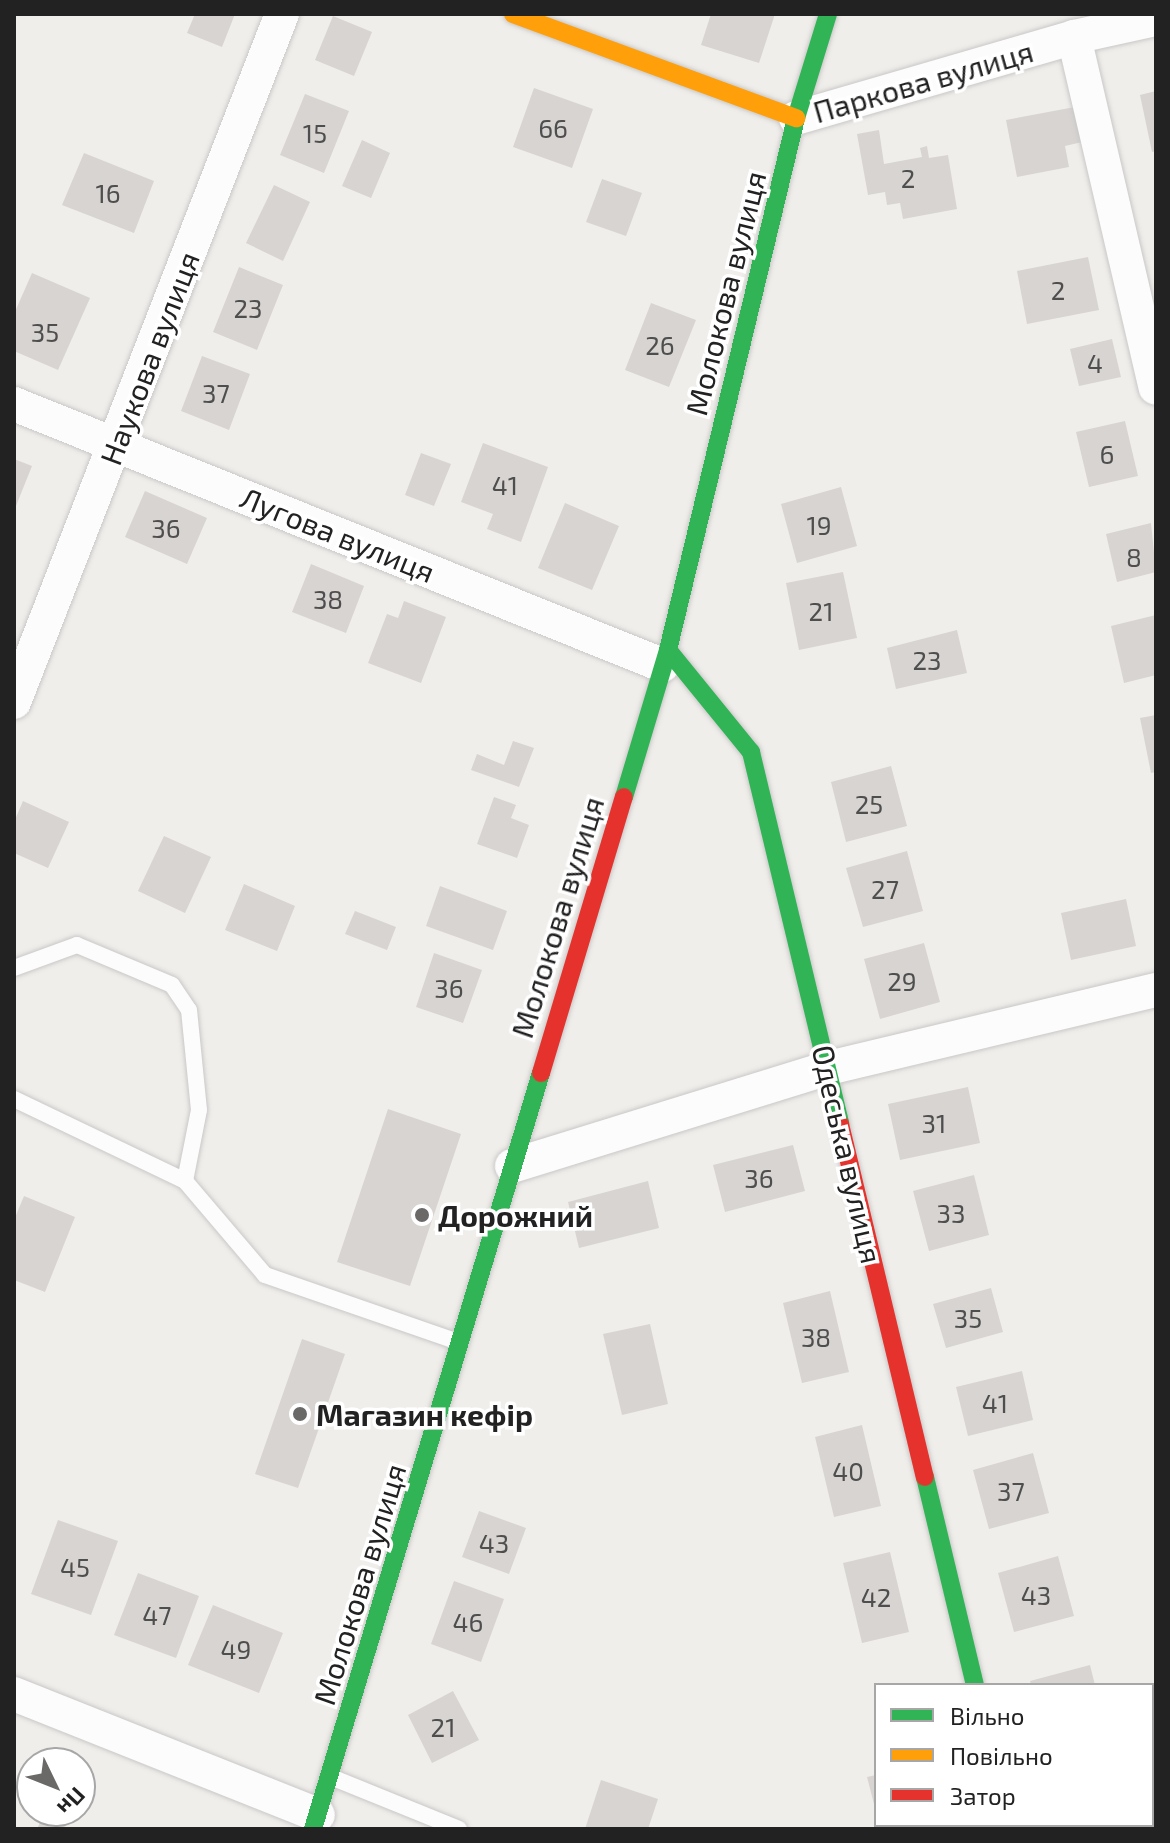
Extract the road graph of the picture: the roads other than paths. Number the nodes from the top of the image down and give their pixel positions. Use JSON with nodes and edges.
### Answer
{"nodes":[{"id":1,"x":282,"y":14,"type":"edge"},
{"id":2,"x":513,"y":14,"type":"edge"},
{"id":3,"x":828,"y":14,"type":"edge"},
{"id":4,"x":1156,"y":19,"type":"edge"},
{"id":5,"x":1074,"y":37,"type":"junction"},
{"id":6,"x":796,"y":118,"type":"junction"},
{"id":7,"x":1156,"y":388,"type":"edge"},
{"id":8,"x":14,"y":404,"type":"edge"},
{"id":9,"x":116,"y":444,"type":"junction"},
{"id":10,"x":665,"y":657,"type":"junction"},
{"id":11,"x":14,"y":702,"type":"edge"},
{"id":12,"x":14,"y":968,"type":"edge"},
{"id":13,"x":1156,"y":990,"type":"edge"},
{"id":14,"x":828,"y":1068,"type":"junction"},
{"id":15,"x":14,"y":1099,"type":"edge"},
{"id":16,"x":512,"y":1166,"type":"junction"},
{"id":17,"x":185,"y":1181,"type":"junction"},
{"id":18,"x":460,"y":1342,"type":"junction"},
{"id":19,"x":975,"y":1683,"type":"edge"},
{"id":20,"x":14,"y":1694,"type":"edge"},
{"id":21,"x":331,"y":1777,"type":"junction"},
{"id":22,"x":316,"y":1822,"type":"edge"},
{"id":23,"x":459,"y":1829,"type":"edge"}],
"edges":[{"from":1,"to":9,"type":"street","name":"Наукова вулиця"},
{"from":2,"to":6,"type":"street","name":"Паркова вулиця"},
{"from":3,"to":6,"type":"street","name":"Молокова вулиця"},
{"from":4,"to":5,"type":"street","name":"Паркова вулиця"},
{"from":5,"to":6,"type":"street","name":"Паркова вулиця"},
{"from":5,"to":7,"type":"street"},
{"from":6,"to":10,"type":"street","name":"Молокова вулиця"},
{"from":8,"to":9,"type":"street","name":"Лугова вулиця"},
{"from":9,"to":10,"type":"street","name":"Лугова вулиця"},
{"from":9,"to":11,"type":"street","name":"Наукова вулиця"},
{"from":10,"to":14,"type":"street","name":"Одеська вулиця"},
{"from":10,"to":16,"type":"street","name":"Молокова вулиця"},
{"from":12,"to":17,"type":"lane"},
{"from":13,"to":14,"type":"street"},
{"from":14,"to":16,"type":"street"},
{"from":14,"to":19,"type":"street","name":"Одеська вулиця"},
{"from":15,"to":17,"type":"lane"},
{"from":16,"to":18,"type":"street","name":"Молокова вулиця"},
{"from":17,"to":18,"type":"lane"},
{"from":18,"to":21,"type":"street","name":"Молокова вулиця"},
{"from":20,"to":22,"type":"street"},
{"from":21,"to":22,"type":"street","name":"Молокова вулиця"},
{"from":21,"to":23,"type":"lane"}]}
